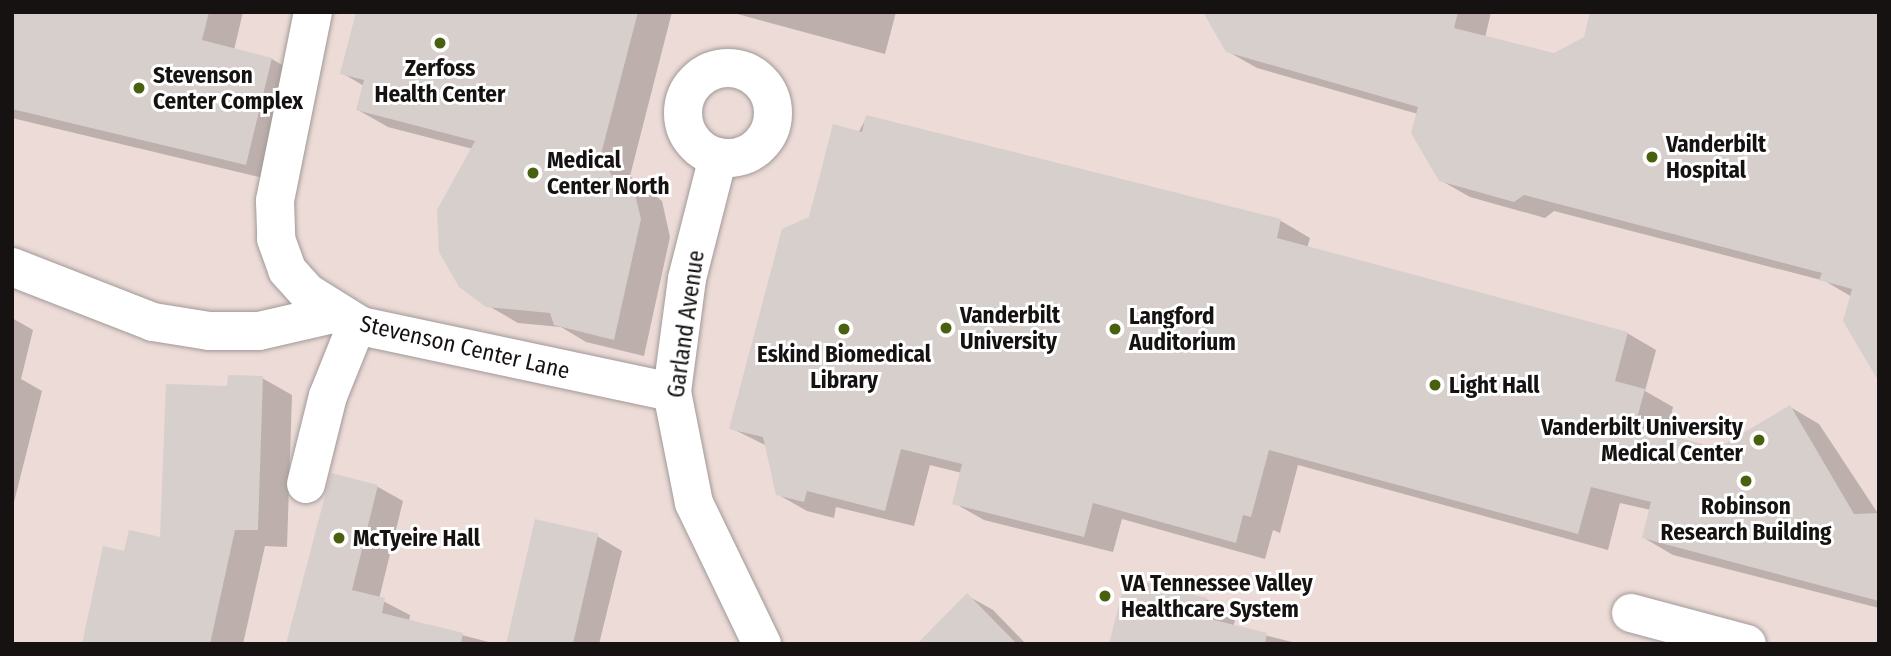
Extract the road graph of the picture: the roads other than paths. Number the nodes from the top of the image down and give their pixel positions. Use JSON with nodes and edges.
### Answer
{"nodes":[{"id":1,"x":313,"y":12,"type":"edge"},
{"id":2,"x":718,"y":157,"type":"dead end"},
{"id":3,"x":12,"y":267,"type":"edge"},
{"id":4,"x":345,"y":319,"type":"junction"},
{"id":5,"x":672,"y":392,"type":"junction"},
{"id":6,"x":306,"y":484,"type":"dead end"},
{"id":7,"x":1631,"y":613,"type":"dead end"},
{"id":8,"x":762,"y":644,"type":"edge"},
{"id":9,"x":1747,"y":644,"type":"edge"}],
"edges":[{"from":1,"to":4,"type":"street","name":"Stevenson Center Lane"},
{"from":2,"to":5,"type":"street","name":"Garland Avenue"},
{"from":3,"to":4,"type":"street"},
{"from":4,"to":5,"type":"street","name":"Stevenson Center Lane"},
{"from":4,"to":6,"type":"street"},
{"from":5,"to":8,"type":"street","name":"Garland Avenue"},
{"from":7,"to":9,"type":"street"}]}
